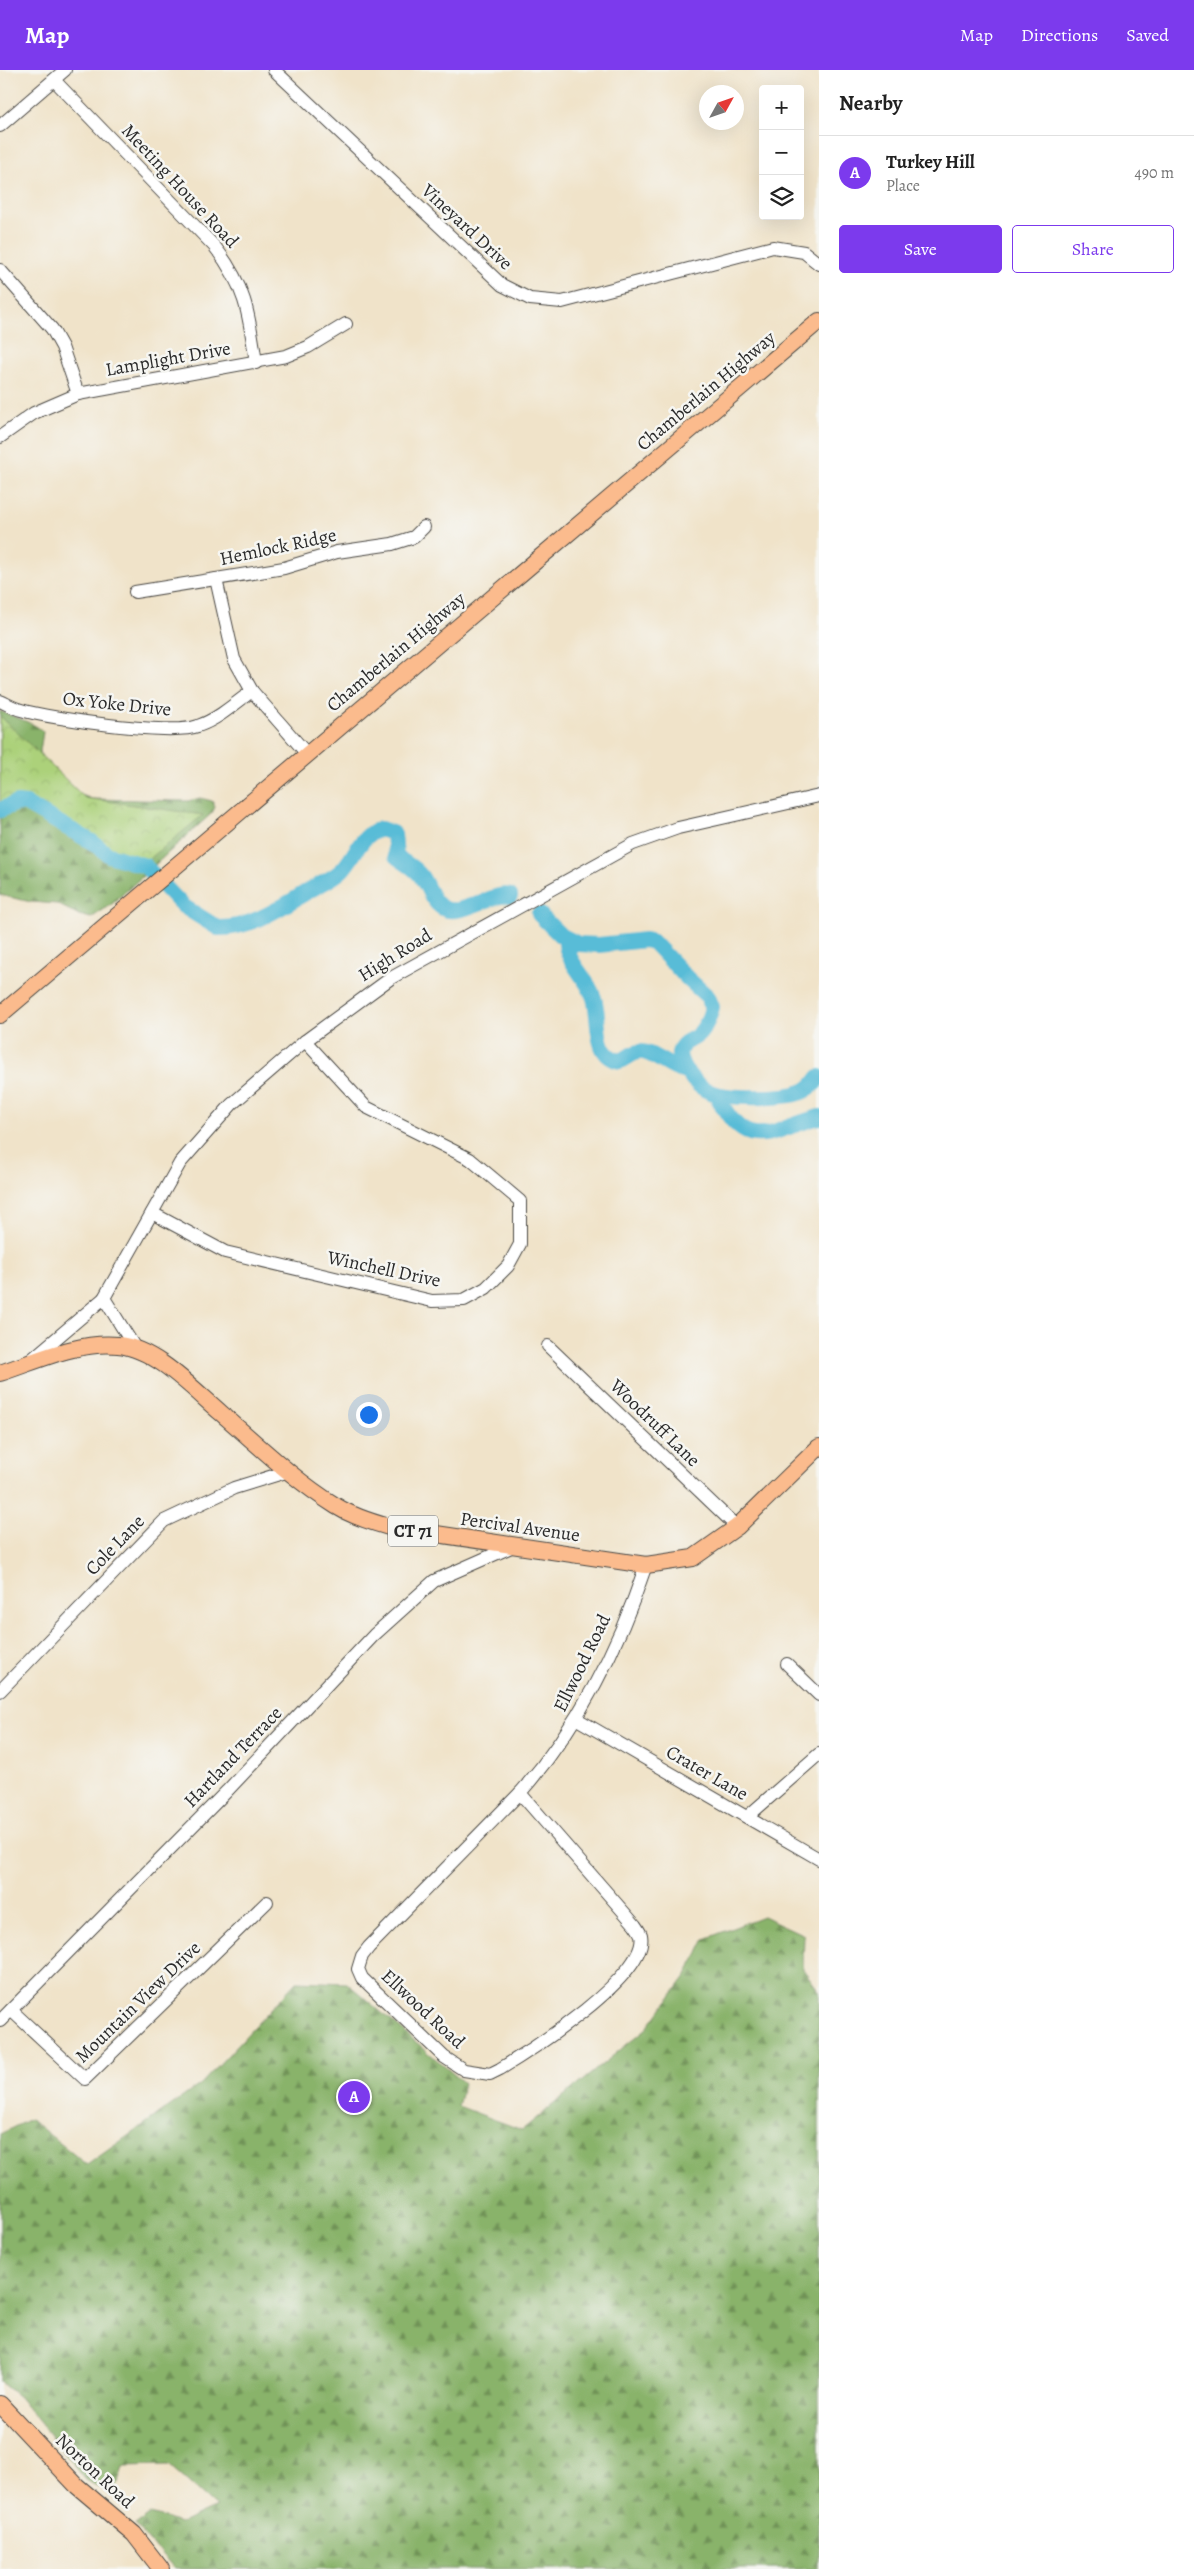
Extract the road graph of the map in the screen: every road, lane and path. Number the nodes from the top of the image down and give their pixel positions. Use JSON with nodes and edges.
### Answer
{"nodes":[{"id":1,"x":65,"y":70,"type":"edge"},
{"id":2,"x":274,"y":70,"type":"edge"},
{"id":3,"x":54,"y":80,"type":"junction"},
{"id":4,"x":0,"y":126,"type":"edge"},
{"id":5,"x":819,"y":264,"type":"edge"},
{"id":6,"x":0,"y":270,"type":"edge"},
{"id":7,"x":819,"y":321,"type":"edge"},
{"id":8,"x":346,"y":324,"type":"dead end"},
{"id":9,"x":256,"y":363,"type":"junction"},
{"id":10,"x":78,"y":394,"type":"junction"},
{"id":11,"x":0,"y":437,"type":"edge"},
{"id":12,"x":424,"y":527,"type":"dead end"},
{"id":13,"x":216,"y":579,"type":"junction"},
{"id":14,"x":135,"y":592,"type":"dead end"},
{"id":15,"x":252,"y":691,"type":"junction"},
{"id":16,"x":0,"y":701,"type":"edge"},
{"id":17,"x":307,"y":754,"type":"junction"},
{"id":18,"x":819,"y":796,"type":"edge"},
{"id":19,"x":0,"y":1014,"type":"edge"},
{"id":20,"x":305,"y":1041,"type":"junction"},
{"id":21,"x":152,"y":1213,"type":"junction"},
{"id":22,"x":104,"y":1298,"type":"junction"},
{"id":23,"x":548,"y":1346,"type":"dead end"},
{"id":24,"x":134,"y":1348,"type":"junction"},
{"id":25,"x":24,"y":1366,"type":"junction"},
{"id":26,"x":0,"y":1373,"type":"edge"},
{"id":27,"x":819,"y":1446,"type":"edge"},
{"id":28,"x":289,"y":1471,"type":"junction"},
{"id":29,"x":737,"y":1527,"type":"junction"},
{"id":30,"x":512,"y":1547,"type":"junction"},
{"id":31,"x":646,"y":1566,"type":"junction"},
{"id":32,"x":787,"y":1664,"type":"dead end"},
{"id":33,"x":0,"y":1691,"type":"edge"},
{"id":34,"x":819,"y":1695,"type":"edge"},
{"id":35,"x":577,"y":1719,"type":"junction"},
{"id":36,"x":819,"y":1754,"type":"edge"},
{"id":37,"x":520,"y":1793,"type":"junction"},
{"id":38,"x":746,"y":1817,"type":"junction"},
{"id":39,"x":819,"y":1859,"type":"edge"},
{"id":40,"x":267,"y":1902,"type":"dead end"},
{"id":41,"x":12,"y":2010,"type":"junction"},
{"id":42,"x":0,"y":2021,"type":"edge"},
{"id":43,"x":0,"y":2404,"type":"edge"},
{"id":44,"x":161,"y":2569,"type":"edge"}],
"edges":[{"from":1,"to":3,"type":"street"},
{"from":2,"to":5,"type":"street","name":"Vineyard Drive"},
{"from":3,"to":4,"type":"street"},
{"from":3,"to":9,"type":"street","name":"Meeting House Road"},
{"from":6,"to":10,"type":"street"},
{"from":7,"to":17,"type":"main road","name":"Chamberlain Highway"},
{"from":8,"to":9,"type":"street","name":"Lamplight Drive"},
{"from":9,"to":10,"type":"street","name":"Lamplight Drive"},
{"from":10,"to":11,"type":"street","name":"Lamplight Drive"},
{"from":12,"to":13,"type":"street","name":"Hemlock Ridge"},
{"from":13,"to":14,"type":"street","name":"Hemlock Ridge"},
{"from":13,"to":15,"type":"street"},
{"from":15,"to":16,"type":"street","name":"Ox Yoke Drive"},
{"from":15,"to":17,"type":"street"},
{"from":17,"to":19,"type":"main road","name":"Chamberlain Highway"},
{"from":18,"to":20,"type":"street","name":"High Road"},
{"from":20,"to":21,"type":"street","name":"High Road"},
{"from":20,"to":21,"type":"street","name":"Winchell Drive"},
{"from":21,"to":22,"type":"street","name":"High Road"},
{"from":22,"to":24,"type":"street"},
{"from":22,"to":25,"type":"street","name":"High Road"},
{"from":23,"to":29,"type":"street","name":"Woodruff Lane"},
{"from":24,"to":25,"type":"main road","name":"Percival Avenue","number":"CT 71"},
{"from":24,"to":28,"type":"main road","name":"Percival Avenue","number":"CT 71"},
{"from":25,"to":26,"type":"main road","name":"High Road","number":"CT 71"},
{"from":27,"to":29,"type":"main road","name":"Percival Avenue","number":"CT 71"},
{"from":28,"to":30,"type":"main road","name":"Percival Avenue","number":"CT 71"},
{"from":28,"to":33,"type":"street","name":"Cole Lane"},
{"from":29,"to":31,"type":"main road","name":"Percival Avenue","number":"CT 71"},
{"from":30,"to":31,"type":"main road","name":"Percival Avenue","number":"CT 71"},
{"from":30,"to":41,"type":"street","name":"Hartland Terrace"},
{"from":31,"to":35,"type":"street","name":"Ellwood Road"},
{"from":32,"to":34,"type":"street"},
{"from":35,"to":37,"type":"street","name":"Ellwood Road"},
{"from":35,"to":38,"type":"street","name":"Crater Lane"},
{"from":36,"to":38,"type":"street"},
{"from":37,"to":37,"type":"street","name":"Ellwood Road"},
{"from":38,"to":39,"type":"street","name":"Crater Lane"},
{"from":40,"to":41,"type":"street","name":"Mountain View Drive"},
{"from":41,"to":42,"type":"street","name":"Hartland Terrace"},
{"from":43,"to":44,"type":"main road","name":"Norton Road"}]}
